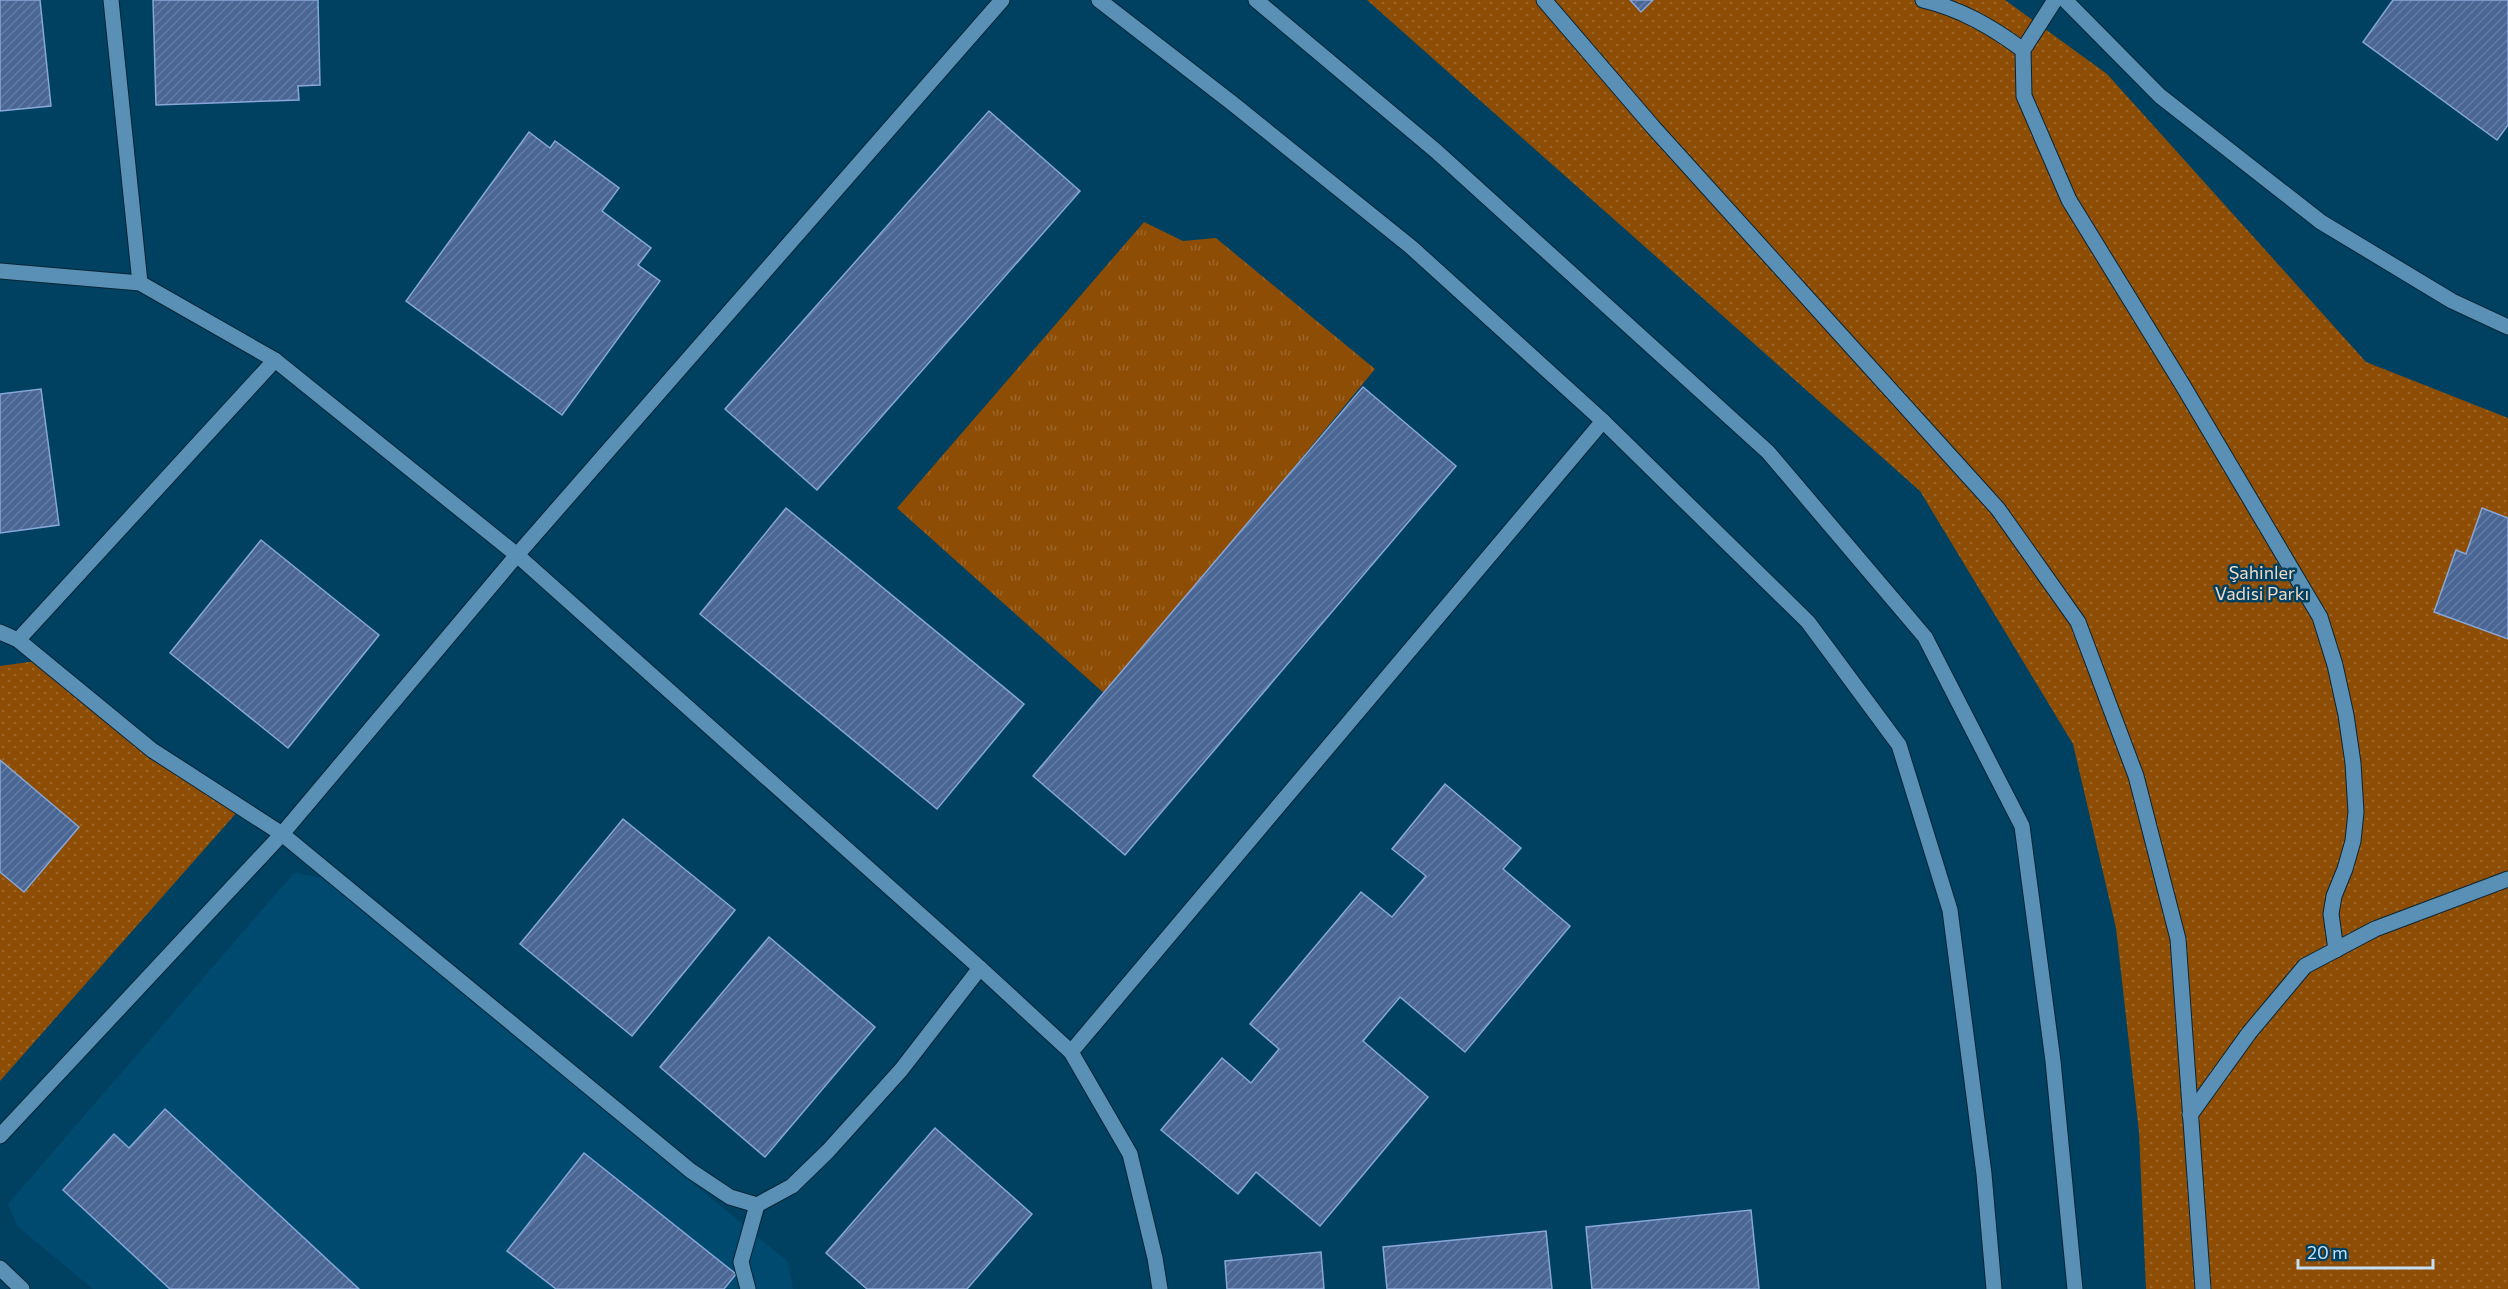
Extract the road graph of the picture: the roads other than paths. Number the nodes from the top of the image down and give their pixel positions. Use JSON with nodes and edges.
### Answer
{"nodes":[{"id":1,"x":111,"y":0,"type":"edge"},
{"id":2,"x":1002,"y":0,"type":"edge"},
{"id":3,"x":1099,"y":0,"type":"edge"},
{"id":4,"x":1256,"y":0,"type":"edge"},
{"id":5,"x":1544,"y":0,"type":"edge"},
{"id":6,"x":1923,"y":0,"type":"edge"},
{"id":7,"x":2055,"y":0,"type":"edge"},
{"id":8,"x":2065,"y":0,"type":"edge"},
{"id":9,"x":2023,"y":50,"type":"junction"},
{"id":10,"x":0,"y":271,"type":"edge"},
{"id":11,"x":140,"y":283,"type":"junction"},
{"id":12,"x":2508,"y":327,"type":"edge"},
{"id":13,"x":275,"y":360,"type":"junction"},
{"id":14,"x":1603,"y":421,"type":"junction"},
{"id":15,"x":517,"y":555,"type":"junction"},
{"id":16,"x":0,"y":632,"type":"edge"},
{"id":17,"x":18,"y":640,"type":"junction"},
{"id":18,"x":282,"y":834,"type":"junction"},
{"id":19,"x":2508,"y":879,"type":"edge"},
{"id":20,"x":2336,"y":950,"type":"junction"},
{"id":21,"x":980,"y":968,"type":"junction"},
{"id":22,"x":1071,"y":1052,"type":"junction"},
{"id":23,"x":2190,"y":1115,"type":"junction"},
{"id":24,"x":0,"y":1136,"type":"edge"},
{"id":25,"x":758,"y":1205,"type":"junction"},
{"id":26,"x":0,"y":1268,"type":"edge"},
{"id":27,"x":22,"y":1289,"type":"edge"},
{"id":28,"x":748,"y":1289,"type":"edge"},
{"id":29,"x":1160,"y":1289,"type":"edge"},
{"id":30,"x":1994,"y":1289,"type":"edge"},
{"id":31,"x":2075,"y":1289,"type":"edge"},
{"id":32,"x":2203,"y":1289,"type":"edge"}],
"edges":[{"from":1,"to":11,"type":"street"},
{"from":2,"to":15,"type":"street"},
{"from":3,"to":14,"type":"street"},
{"from":4,"to":31,"type":"street"},
{"from":5,"to":23,"type":"street"},
{"from":6,"to":9,"type":"street"},
{"from":7,"to":9,"type":"street"},
{"from":8,"to":12,"type":"street"},
{"from":9,"to":20,"type":"street"},
{"from":10,"to":11,"type":"street"},
{"from":11,"to":13,"type":"street"},
{"from":13,"to":15,"type":"street"},
{"from":13,"to":17,"type":"street"},
{"from":14,"to":22,"type":"street"},
{"from":14,"to":30,"type":"street"},
{"from":15,"to":18,"type":"street"},
{"from":15,"to":21,"type":"street"},
{"from":16,"to":17,"type":"street"},
{"from":17,"to":18,"type":"street"},
{"from":18,"to":24,"type":"street"},
{"from":18,"to":25,"type":"street"},
{"from":19,"to":20,"type":"street"},
{"from":20,"to":23,"type":"street"},
{"from":21,"to":22,"type":"street"},
{"from":21,"to":25,"type":"street"},
{"from":22,"to":29,"type":"street"},
{"from":23,"to":32,"type":"street"},
{"from":25,"to":28,"type":"street"},
{"from":26,"to":27,"type":"street"}]}
